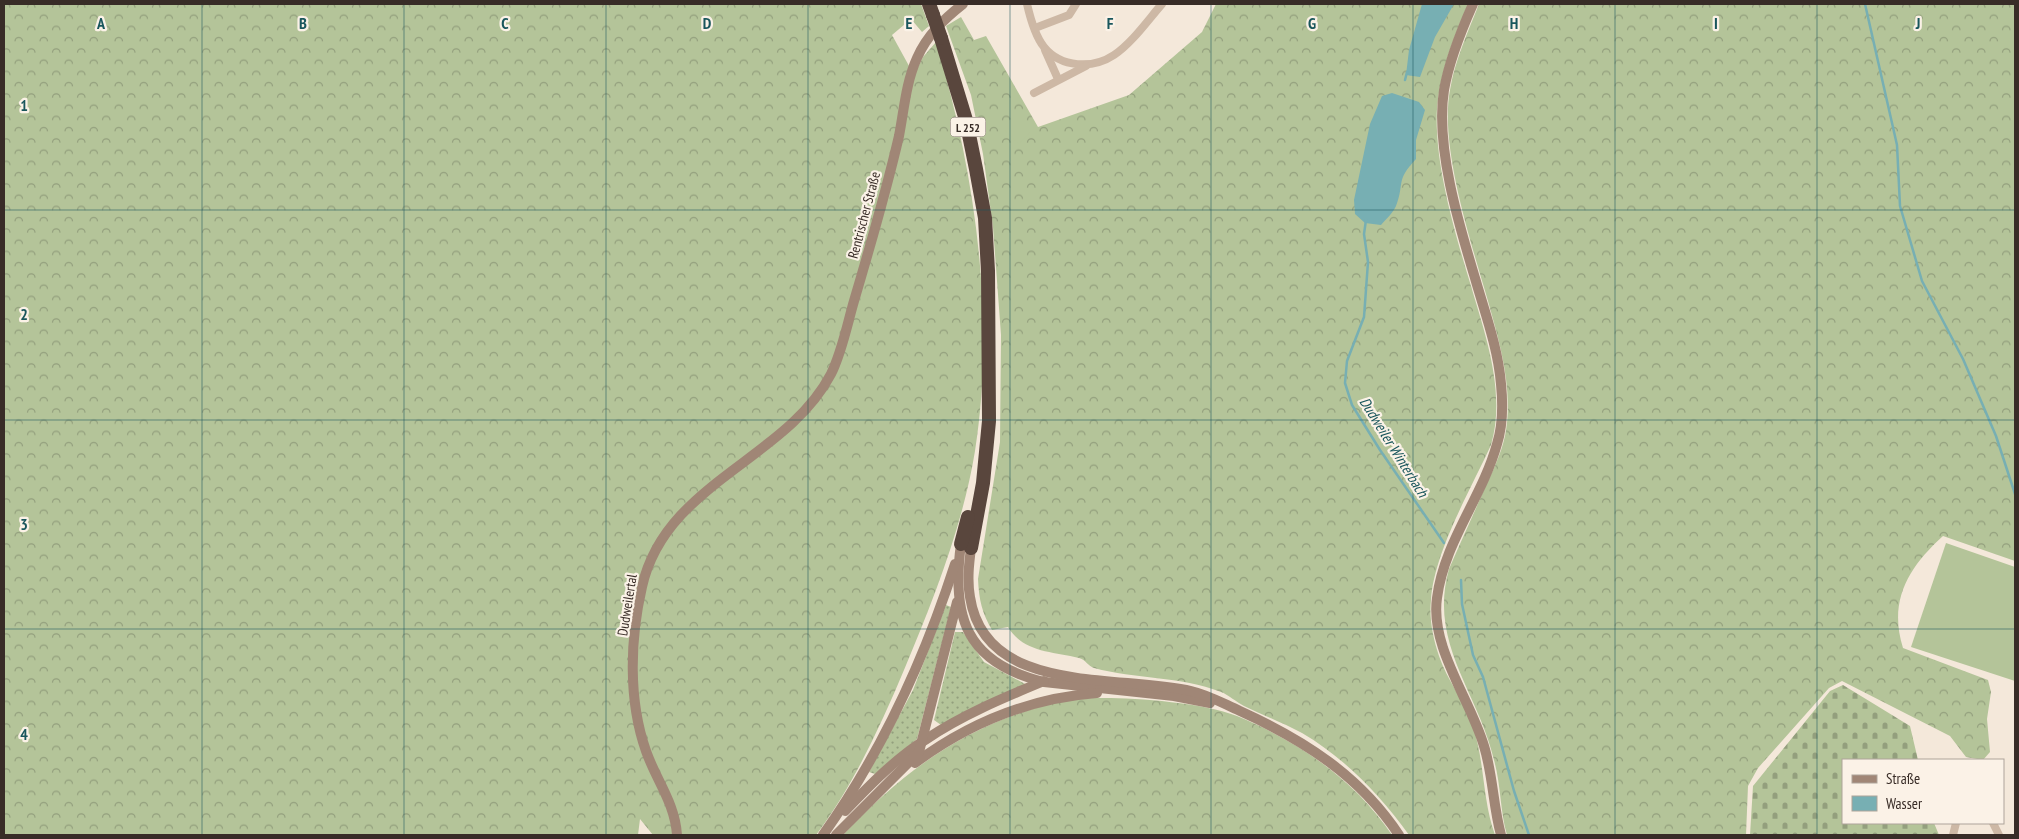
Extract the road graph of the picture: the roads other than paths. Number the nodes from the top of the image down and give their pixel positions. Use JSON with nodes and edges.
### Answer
{"nodes":[{"id":1,"x":963,"y":4,"type":"edge"},
{"id":2,"x":1027,"y":4,"type":"edge"},
{"id":3,"x":1076,"y":4,"type":"edge"},
{"id":4,"x":1162,"y":4,"type":"edge"},
{"id":5,"x":1473,"y":4,"type":"edge"},
{"id":6,"x":931,"y":10,"type":"edge"},
{"id":7,"x":1035,"y":28,"type":"junction"},
{"id":8,"x":1043,"y":46,"type":"junction"},
{"id":9,"x":1092,"y":64,"type":"junction"},
{"id":10,"x":1058,"y":79,"type":"junction"},
{"id":11,"x":1034,"y":93,"type":"dead end"},
{"id":12,"x":782,"y":430,"type":"joint"},
{"id":13,"x":966,"y":546,"type":"junction"},
{"id":14,"x":958,"y":598,"type":"junction"},
{"id":15,"x":1075,"y":677,"type":"junction"},
{"id":16,"x":1044,"y":682,"type":"junction"},
{"id":17,"x":1118,"y":691,"type":"junction"},
{"id":18,"x":1238,"y":710,"type":"junction"},
{"id":19,"x":923,"y":741,"type":"junction"},
{"id":20,"x":896,"y":777,"type":"junction"},
{"id":21,"x":831,"y":824,"type":"junction"},
{"id":22,"x":677,"y":835,"type":"edge"},
{"id":23,"x":823,"y":835,"type":"edge"},
{"id":24,"x":836,"y":835,"type":"edge"},
{"id":25,"x":1399,"y":835,"type":"edge"},
{"id":26,"x":1501,"y":835,"type":"edge"}],
"edges":[{"from":1,"to":12,"type":"main road","name":"Rentrischer Straße"},
{"from":2,"to":7,"type":"street"},
{"from":3,"to":7,"type":"street"},
{"from":4,"to":9,"type":"street"},
{"from":5,"to":26,"type":"main road"},
{"from":6,"to":13,"type":"highway","number":"L 252","bridge":true},
{"from":7,"to":8,"type":"street"},
{"from":8,"to":9,"type":"street"},
{"from":8,"to":10,"type":"street"},
{"from":9,"to":10,"type":"street"},
{"from":10,"to":11,"type":"street"},
{"from":12,"to":22,"type":"main road","name":"Dudweilertal"},
{"from":13,"to":14,"type":"main road"},
{"from":13,"to":15,"type":"main road"},
{"from":13,"to":21,"type":"main road"},
{"from":14,"to":16,"type":"main road"},
{"from":14,"to":19,"type":"main road"},
{"from":15,"to":16,"type":"main road"},
{"from":15,"to":18,"type":"main road"},
{"from":16,"to":17,"type":"main road"},
{"from":16,"to":19,"type":"main road"},
{"from":17,"to":18,"type":"main road"},
{"from":17,"to":20,"type":"main road"},
{"from":18,"to":25,"type":"main road"},
{"from":19,"to":20,"type":"main road"},
{"from":19,"to":21,"type":"main road"},
{"from":20,"to":24,"type":"main road"},
{"from":21,"to":23,"type":"main road"}]}
